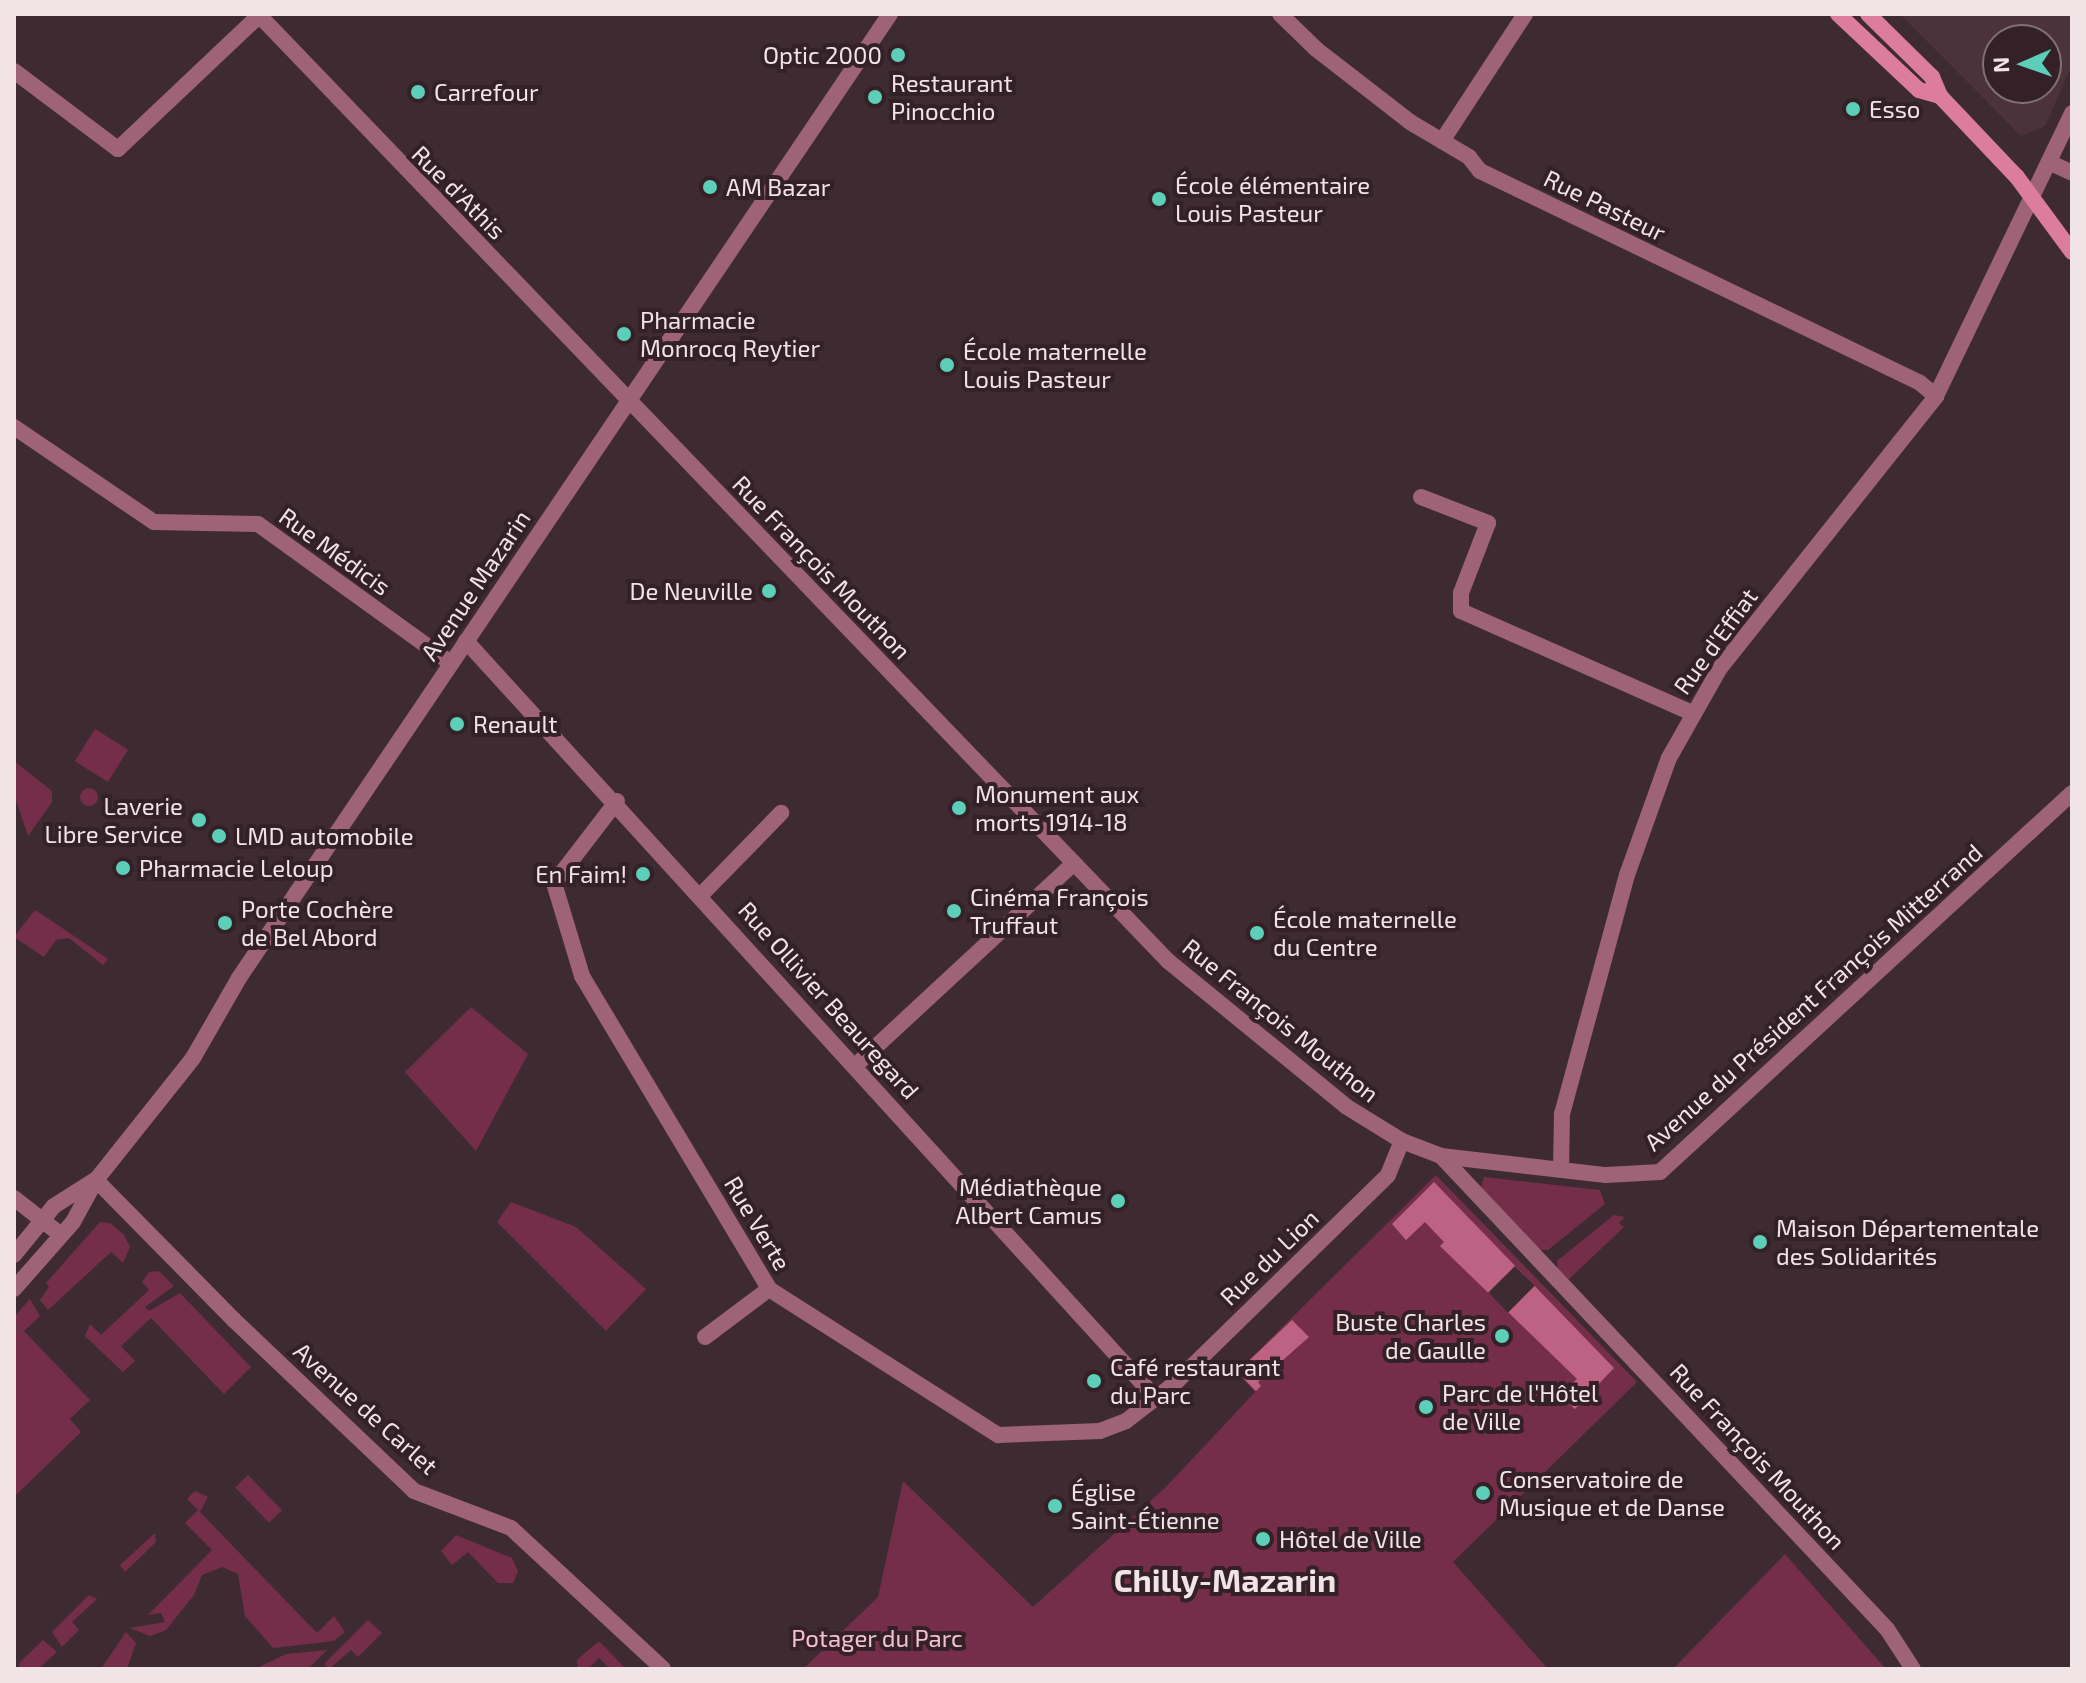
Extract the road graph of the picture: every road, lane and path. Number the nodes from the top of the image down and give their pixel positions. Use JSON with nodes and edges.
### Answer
{"nodes":[{"id":1,"x":890,"y":14,"type":"edge"},
{"id":2,"x":1280,"y":14,"type":"edge"},
{"id":3,"x":1525,"y":14,"type":"edge"},
{"id":4,"x":1838,"y":14,"type":"edge"},
{"id":5,"x":1868,"y":14,"type":"edge"},
{"id":6,"x":259,"y":15,"type":"edge"},
{"id":7,"x":14,"y":71,"type":"edge"},
{"id":8,"x":1940,"y":96,"type":"junction"},
{"id":9,"x":2072,"y":113,"type":"edge"},
{"id":10,"x":1442,"y":141,"type":"junction"},
{"id":11,"x":2051,"y":163,"type":"junction"},
{"id":12,"x":2072,"y":173,"type":"edge"},
{"id":13,"x":2031,"y":195,"type":"junction"},
{"id":14,"x":2072,"y":252,"type":"edge"},
{"id":15,"x":1936,"y":396,"type":"junction"},
{"id":16,"x":630,"y":400,"type":"junction"},
{"id":17,"x":14,"y":427,"type":"edge"},
{"id":18,"x":1421,"y":497,"type":"dead end"},
{"id":19,"x":466,"y":641,"type":"junction"},
{"id":20,"x":451,"y":663,"type":"junction"},
{"id":21,"x":1692,"y":713,"type":"junction"},
{"id":22,"x":2072,"y":793,"type":"edge"},
{"id":23,"x":617,"y":801,"type":"junction"},
{"id":24,"x":781,"y":813,"type":"dead end"},
{"id":25,"x":1074,"y":863,"type":"junction"},
{"id":26,"x":701,"y":895,"type":"junction"},
{"id":27,"x":856,"y":1065,"type":"junction"},
{"id":28,"x":1402,"y":1141,"type":"junction"},
{"id":29,"x":1441,"y":1156,"type":"junction"},
{"id":30,"x":1561,"y":1170,"type":"junction"},
{"id":31,"x":96,"y":1180,"type":"junction"},
{"id":32,"x":14,"y":1198,"type":"edge"},
{"id":33,"x":42,"y":1221,"type":"junction"},
{"id":34,"x":61,"y":1235,"type":"junction"},
{"id":35,"x":14,"y":1255,"type":"edge"},
{"id":36,"x":14,"y":1289,"type":"edge"},
{"id":37,"x":769,"y":1289,"type":"junction"},
{"id":38,"x":705,"y":1337,"type":"dead end"},
{"id":39,"x":1154,"y":1396,"type":"junction"},
{"id":40,"x":1911,"y":1665,"type":"edge"},
{"id":41,"x":663,"y":1669,"type":"edge"}],
"edges":[{"from":1,"to":16,"type":"street","name":"Avenue Mazarin"},
{"from":2,"to":10,"type":"street","name":"Rue Pasteur"},
{"from":3,"to":10,"type":"street"},
{"from":4,"to":8,"type":"main road"},
{"from":5,"to":8,"type":"main road"},
{"from":6,"to":7,"type":"street"},
{"from":6,"to":16,"type":"street","name":"Rue d'Athis"},
{"from":8,"to":13,"type":"main road"},
{"from":9,"to":11,"type":"street","name":"Rue d'Effiat"},
{"from":10,"to":15,"type":"street","name":"Rue Pasteur"},
{"from":11,"to":12,"type":"street"},
{"from":11,"to":13,"type":"street","name":"Rue d'Effiat"},
{"from":13,"to":14,"type":"main road"},
{"from":13,"to":15,"type":"street","name":"Rue d'Effiat"},
{"from":15,"to":21,"type":"street","name":"Rue d'Effiat"},
{"from":16,"to":19,"type":"street","name":"Avenue Mazarin"},
{"from":16,"to":25,"type":"street","name":"Rue François Mouthon"},
{"from":17,"to":20,"type":"street","name":"Rue Médicis"},
{"from":18,"to":21,"type":"street"},
{"from":19,"to":20,"type":"street","name":"Avenue Mazarin"},
{"from":19,"to":23,"type":"street","name":"Rue Ollivier Beauregard"},
{"from":20,"to":31,"type":"street","name":"Avenue Mazarin"},
{"from":21,"to":30,"type":"street","name":"Rue d'Effiat"},
{"from":22,"to":30,"type":"street","name":"Avenue du Président François Mitterrand"},
{"from":23,"to":26,"type":"street","name":"Rue Ollivier Beauregard"},
{"from":23,"to":37,"type":"street","name":"Rue Verte"},
{"from":24,"to":26,"type":"street"},
{"from":25,"to":27,"type":"street"},
{"from":25,"to":28,"type":"street","name":"Rue François Mouthon"},
{"from":26,"to":27,"type":"street","name":"Rue Ollivier Beauregard"},
{"from":27,"to":39,"type":"street","name":"Rue Ollivier Beauregard"},
{"from":28,"to":29,"type":"street","name":"Rue François Mouthon"},
{"from":28,"to":39,"type":"street","name":"Rue du Lion"},
{"from":29,"to":30,"type":"street","name":"Avenue du Président François Mitterrand"},
{"from":29,"to":40,"type":"street","name":"Rue François Mouthon"},
{"from":31,"to":33,"type":"street","name":"Avenue Mazarin"},
{"from":31,"to":34,"type":"street","name":"Avenue Mazarin"},
{"from":31,"to":41,"type":"street","name":"Avenue de Carlet"},
{"from":32,"to":33,"type":"street"},
{"from":33,"to":34,"type":"street"},
{"from":33,"to":35,"type":"street","name":"Avenue Mazarin"},
{"from":34,"to":36,"type":"street","name":"Avenue Mazarin"},
{"from":37,"to":38,"type":"street"},
{"from":37,"to":39,"type":"street","name":"Rue Verte"}]}
